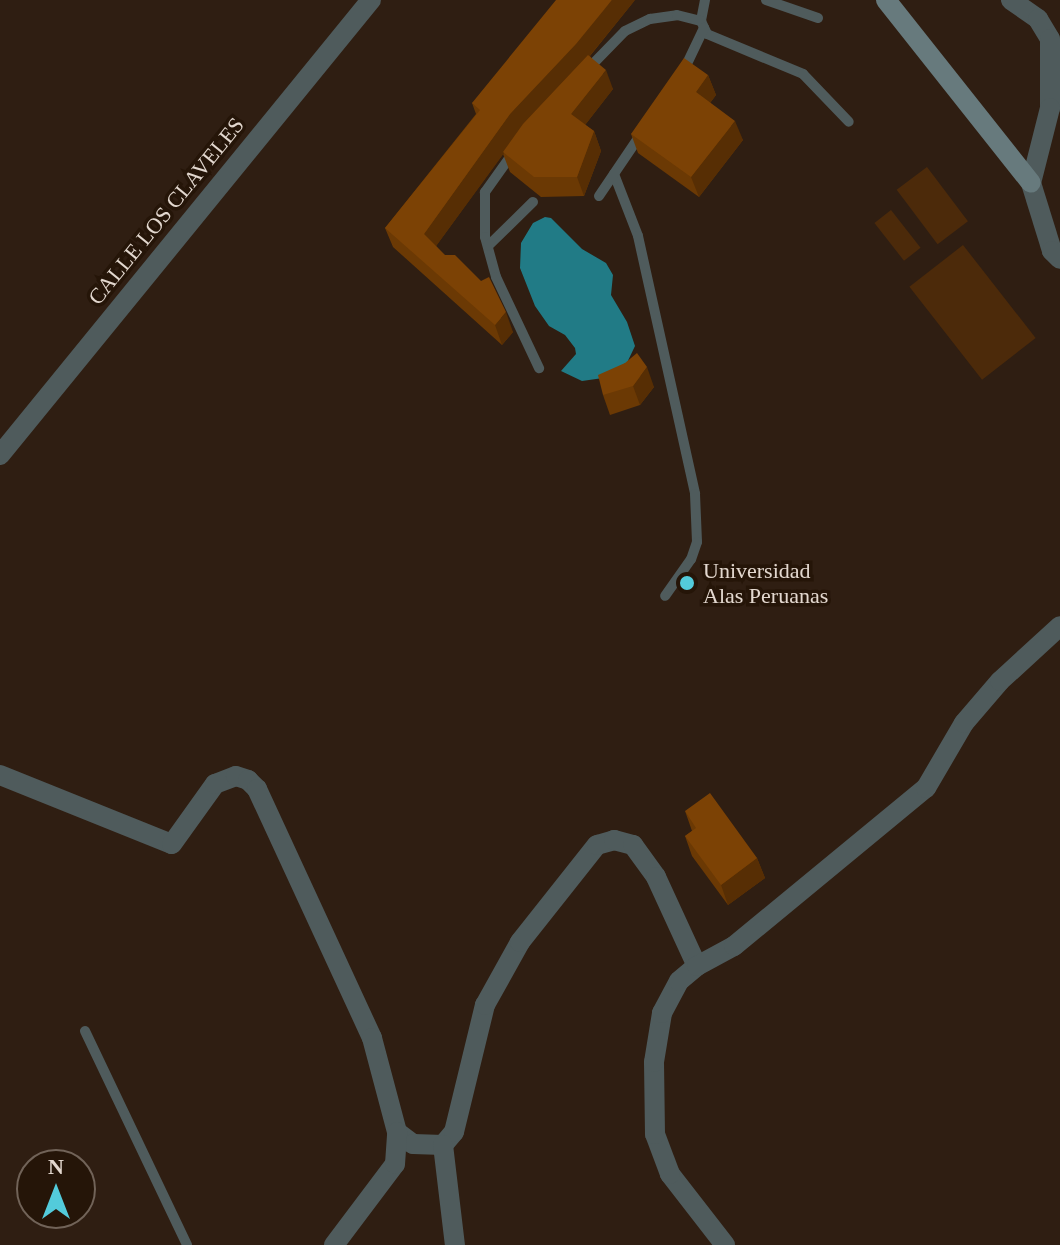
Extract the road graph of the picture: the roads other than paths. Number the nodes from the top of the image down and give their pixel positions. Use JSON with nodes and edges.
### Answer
{"nodes":[{"id":1,"x":371,"y":0,"type":"edge"},
{"id":2,"x":705,"y":0,"type":"edge"},
{"id":3,"x":766,"y":0,"type":"edge"},
{"id":4,"x":886,"y":0,"type":"edge"},
{"id":5,"x":1011,"y":0,"type":"edge"},
{"id":6,"x":818,"y":18,"type":"dead end"},
{"id":7,"x":703,"y":25,"type":"junction"},
{"id":8,"x":1055,"y":41,"type":"edge"},
{"id":9,"x":577,"y":81,"type":"edge"},
{"id":10,"x":674,"y":85,"type":"edge"},
{"id":11,"x":649,"y":122,"type":"edge"},
{"id":12,"x":849,"y":122,"type":"dead end"},
{"id":13,"x":524,"y":139,"type":"edge"},
{"id":14,"x":614,"y":174,"type":"junction"},
{"id":15,"x":1031,"y":183,"type":"junction"},
{"id":16,"x":599,"y":196,"type":"dead end"},
{"id":17,"x":533,"y":202,"type":"edge"},
{"id":18,"x":488,"y":246,"type":"junction"},
{"id":19,"x":1060,"y":259,"type":"edge"},
{"id":20,"x":539,"y":368,"type":"dead end"},
{"id":21,"x":0,"y":455,"type":"edge"},
{"id":22,"x":665,"y":596,"type":"dead end"},
{"id":23,"x":1060,"y":626,"type":"edge"},
{"id":24,"x":0,"y":775,"type":"edge"},
{"id":25,"x":697,"y":966,"type":"junction"},
{"id":26,"x":85,"y":1031,"type":"dead end"},
{"id":27,"x":397,"y":1132,"type":"junction"},
{"id":28,"x":443,"y":1145,"type":"junction"},
{"id":29,"x":187,"y":1245,"type":"edge"},
{"id":30,"x":334,"y":1245,"type":"edge"},
{"id":31,"x":455,"y":1245,"type":"edge"},
{"id":32,"x":725,"y":1245,"type":"edge"}],
"edges":[{"from":1,"to":21,"type":"street","name":"CALLE LOS CLAVELES"},
{"from":2,"to":7,"type":"lane"},
{"from":3,"to":6,"type":"lane"},
{"from":4,"to":15,"type":"street"},
{"from":5,"to":8,"type":"street"},
{"from":7,"to":9,"type":"lane"},
{"from":7,"to":10,"type":"lane"},
{"from":7,"to":12,"type":"lane"},
{"from":8,"to":15,"type":"street"},
{"from":11,"to":14,"type":"lane"},
{"from":13,"to":18,"type":"lane"},
{"from":14,"to":16,"type":"lane"},
{"from":14,"to":22,"type":"lane"},
{"from":15,"to":19,"type":"street"},
{"from":17,"to":18,"type":"lane"},
{"from":18,"to":20,"type":"lane"},
{"from":23,"to":25,"type":"street"},
{"from":24,"to":27,"type":"street"},
{"from":25,"to":28,"type":"street"},
{"from":25,"to":32,"type":"street"},
{"from":26,"to":29,"type":"lane"},
{"from":27,"to":28,"type":"street"},
{"from":27,"to":30,"type":"street"},
{"from":28,"to":31,"type":"street"}]}
